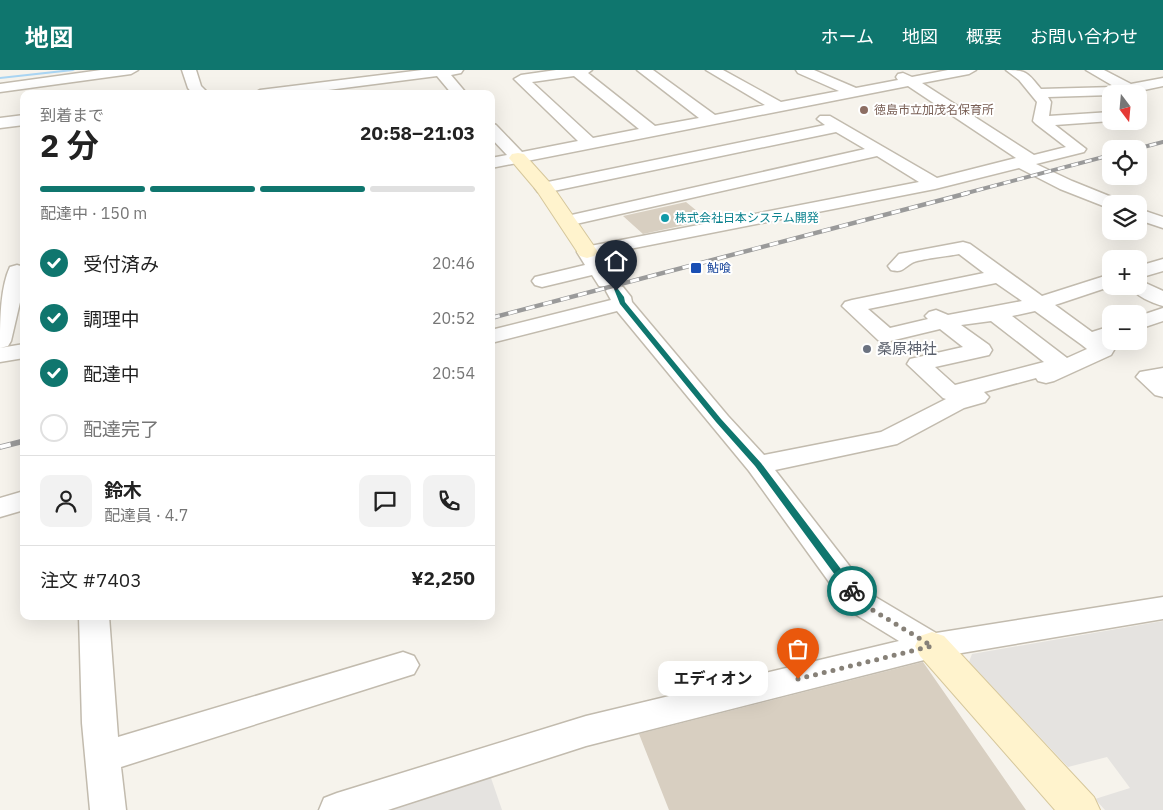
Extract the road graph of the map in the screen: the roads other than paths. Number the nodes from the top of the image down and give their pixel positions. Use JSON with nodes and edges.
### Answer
{"nodes":[{"id":1,"x":124,"y":70,"type":"edge"},
{"id":2,"x":189,"y":70,"type":"edge"},
{"id":3,"x":456,"y":70,"type":"edge"},
{"id":4,"x":579,"y":70,"type":"edge"},
{"id":5,"x":644,"y":70,"type":"edge"},
{"id":6,"x":746,"y":70,"type":"edge"},
{"id":7,"x":803,"y":70,"type":"edge"},
{"id":8,"x":890,"y":70,"type":"edge"},
{"id":9,"x":970,"y":70,"type":"edge"},
{"id":10,"x":1013,"y":70,"type":"edge"},
{"id":11,"x":1093,"y":70,"type":"edge"},
{"id":12,"x":1155,"y":70,"type":"edge"},
{"id":13,"x":440,"y":71,"type":"edge"},
{"id":14,"x":716,"y":72,"type":"edge"},
{"id":15,"x":1163,"y":73,"type":"edge"},
{"id":16,"x":910,"y":82,"type":"junction"},
{"id":17,"x":1163,"y":82,"type":"edge"},
{"id":18,"x":1114,"y":85,"type":"edge"},
{"id":19,"x":1148,"y":85,"type":"edge"},
{"id":20,"x":0,"y":88,"type":"edge"},
{"id":21,"x":197,"y":90,"type":"edge"},
{"id":22,"x":291,"y":90,"type":"edge"},
{"id":23,"x":457,"y":90,"type":"edge"},
{"id":24,"x":858,"y":93,"type":"junction"},
{"id":25,"x":1102,"y":93,"type":"edge"},
{"id":26,"x":1041,"y":97,"type":"junction"},
{"id":27,"x":799,"y":104,"type":"junction"},
{"id":28,"x":780,"y":108,"type":"junction"},
{"id":29,"x":1102,"y":109,"type":"edge"},
{"id":30,"x":1102,"y":111,"type":"edge"},
{"id":31,"x":20,"y":120,"type":"edge"},
{"id":32,"x":713,"y":120,"type":"junction"},
{"id":33,"x":1041,"y":120,"type":"junction"},
{"id":34,"x":0,"y":123,"type":"edge"},
{"id":35,"x":839,"y":127,"type":"junction"},
{"id":36,"x":495,"y":132,"type":"edge"},
{"id":37,"x":652,"y":132,"type":"junction"},
{"id":38,"x":590,"y":144,"type":"junction"},
{"id":39,"x":879,"y":151,"type":"junction"},
{"id":40,"x":518,"y":158,"type":"junction"},
{"id":41,"x":1025,"y":161,"type":"junction"},
{"id":42,"x":495,"y":162,"type":"edge"},
{"id":43,"x":935,"y":184,"type":"junction"},
{"id":44,"x":544,"y":188,"type":"junction"},
{"id":45,"x":1102,"y":200,"type":"edge"},
{"id":46,"x":1147,"y":217,"type":"edge"},
{"id":47,"x":567,"y":221,"type":"junction"},
{"id":48,"x":1163,"y":224,"type":"edge"},
{"id":49,"x":1163,"y":265,"type":"edge"},
{"id":50,"x":898,"y":266,"type":"dead end"},
{"id":51,"x":1147,"y":270,"type":"edge"},
{"id":52,"x":13,"y":271,"type":"edge"},
{"id":53,"x":1000,"y":276,"type":"junction"},
{"id":54,"x":606,"y":279,"type":"junction"},
{"id":55,"x":542,"y":281,"type":"dead end"},
{"id":56,"x":1102,"y":283,"type":"edge"},
{"id":57,"x":956,"y":285,"type":"junction"},
{"id":58,"x":1147,"y":291,"type":"edge"},
{"id":59,"x":910,"y":294,"type":"junction"},
{"id":60,"x":1163,"y":300,"type":"edge"},
{"id":61,"x":1041,"y":303,"type":"junction"},
{"id":62,"x":1163,"y":314,"type":"edge"},
{"id":63,"x":992,"y":315,"type":"junction"},
{"id":64,"x":1147,"y":320,"type":"edge"},
{"id":65,"x":944,"y":322,"type":"junction"},
{"id":66,"x":495,"y":335,"type":"edge"},
{"id":67,"x":886,"y":335,"type":"junction"},
{"id":68,"x":1023,"y":335,"type":"junction"},
{"id":69,"x":1102,"y":335,"type":"edge"},
{"id":70,"x":1090,"y":340,"type":"junction"},
{"id":71,"x":0,"y":341,"type":"edge"},
{"id":72,"x":977,"y":347,"type":"junction"},
{"id":73,"x":20,"y":352,"type":"edge"},
{"id":74,"x":0,"y":355,"type":"edge"},
{"id":75,"x":918,"y":364,"type":"junction"},
{"id":76,"x":1163,"y":374,"type":"edge"},
{"id":77,"x":1013,"y":376,"type":"junction"},
{"id":78,"x":1163,"y":390,"type":"edge"},
{"id":79,"x":758,"y":464,"type":"junction"},
{"id":80,"x":20,"y":501,"type":"edge"},
{"id":81,"x":0,"y":508,"type":"edge"},
{"id":82,"x":1163,"y":608,"type":"edge"},
{"id":83,"x":94,"y":620,"type":"edge"},
{"id":84,"x":932,"y":646,"type":"junction"},
{"id":85,"x":403,"y":665,"type":"dead end"},
{"id":86,"x":103,"y":757,"type":"junction"},
{"id":87,"x":108,"y":810,"type":"edge"},
{"id":88,"x":337,"y":810,"type":"edge"},
{"id":89,"x":1080,"y":810,"type":"edge"}],
"edges":[{"from":1,"to":20,"type":"street"},
{"from":2,"to":21,"type":"street"},
{"from":3,"to":13,"type":"street"},
{"from":4,"to":37,"type":"street"},
{"from":4,"to":38,"type":"street"},
{"from":5,"to":32,"type":"street"},
{"from":6,"to":14,"type":"street"},
{"from":7,"to":24,"type":"street"},
{"from":8,"to":16,"type":"street"},
{"from":9,"to":16,"type":"street"},
{"from":10,"to":26,"type":"street"},
{"from":11,"to":18,"type":"street"},
{"from":12,"to":15,"type":"street"},
{"from":13,"to":22,"type":"street"},
{"from":13,"to":23,"type":"street"},
{"from":14,"to":28,"type":"street"},
{"from":16,"to":24,"type":"street"},
{"from":16,"to":41,"type":"street"},
{"from":17,"to":19,"type":"street"},
{"from":24,"to":27,"type":"street"},
{"from":25,"to":26,"type":"street"},
{"from":26,"to":29,"type":"street"},
{"from":26,"to":33,"type":"street"},
{"from":27,"to":28,"type":"street"},
{"from":27,"to":35,"type":"street"},
{"from":28,"to":32,"type":"street"},
{"from":30,"to":33,"type":"street"},
{"from":31,"to":34,"type":"street"},
{"from":32,"to":37,"type":"street"},
{"from":33,"to":41,"type":"street"},
{"from":35,"to":39,"type":"street"},
{"from":35,"to":44,"type":"street"},
{"from":36,"to":40,"type":"street"},
{"from":37,"to":38,"type":"street"},
{"from":38,"to":40,"type":"street"},
{"from":39,"to":43,"type":"street"},
{"from":39,"to":47,"type":"street"},
{"from":40,"to":42,"type":"street"},
{"from":40,"to":44,"type":"street"},
{"from":41,"to":43,"type":"street"},
{"from":41,"to":45,"type":"street"},
{"from":43,"to":54,"type":"street"},
{"from":44,"to":47,"type":"street"},
{"from":46,"to":48,"type":"street"},
{"from":47,"to":54,"type":"street"},
{"from":49,"to":51,"type":"street"},
{"from":50,"to":53,"type":"street"},
{"from":52,"to":71,"type":"street"},
{"from":53,"to":57,"type":"street"},
{"from":53,"to":61,"type":"street"},
{"from":54,"to":55,"type":"street"},
{"from":54,"to":66,"type":"street"},
{"from":54,"to":79,"type":"street"},
{"from":56,"to":61,"type":"street"},
{"from":57,"to":59,"type":"street"},
{"from":57,"to":63,"type":"street"},
{"from":58,"to":60,"type":"street"},
{"from":59,"to":65,"type":"street"},
{"from":59,"to":67,"type":"street"},
{"from":61,"to":63,"type":"street"},
{"from":61,"to":70,"type":"street"},
{"from":62,"to":64,"type":"street"},
{"from":63,"to":65,"type":"street"},
{"from":63,"to":68,"type":"street"},
{"from":65,"to":67,"type":"street"},
{"from":65,"to":72,"type":"street"},
{"from":67,"to":75,"type":"street"},
{"from":68,"to":72,"type":"street"},
{"from":68,"to":77,"type":"street"},
{"from":69,"to":70,"type":"street"},
{"from":70,"to":79,"type":"street"},
{"from":72,"to":75,"type":"street"},
{"from":72,"to":77,"type":"street"},
{"from":73,"to":74,"type":"street"},
{"from":75,"to":77,"type":"street"},
{"from":76,"to":78,"type":"street"},
{"from":79,"to":84,"type":"street"},
{"from":80,"to":81,"type":"street"},
{"from":82,"to":84,"type":"street"},
{"from":83,"to":86,"type":"street"},
{"from":84,"to":88,"type":"street"},
{"from":84,"to":89,"type":"street"},
{"from":85,"to":86,"type":"street"},
{"from":86,"to":87,"type":"street"}]}
